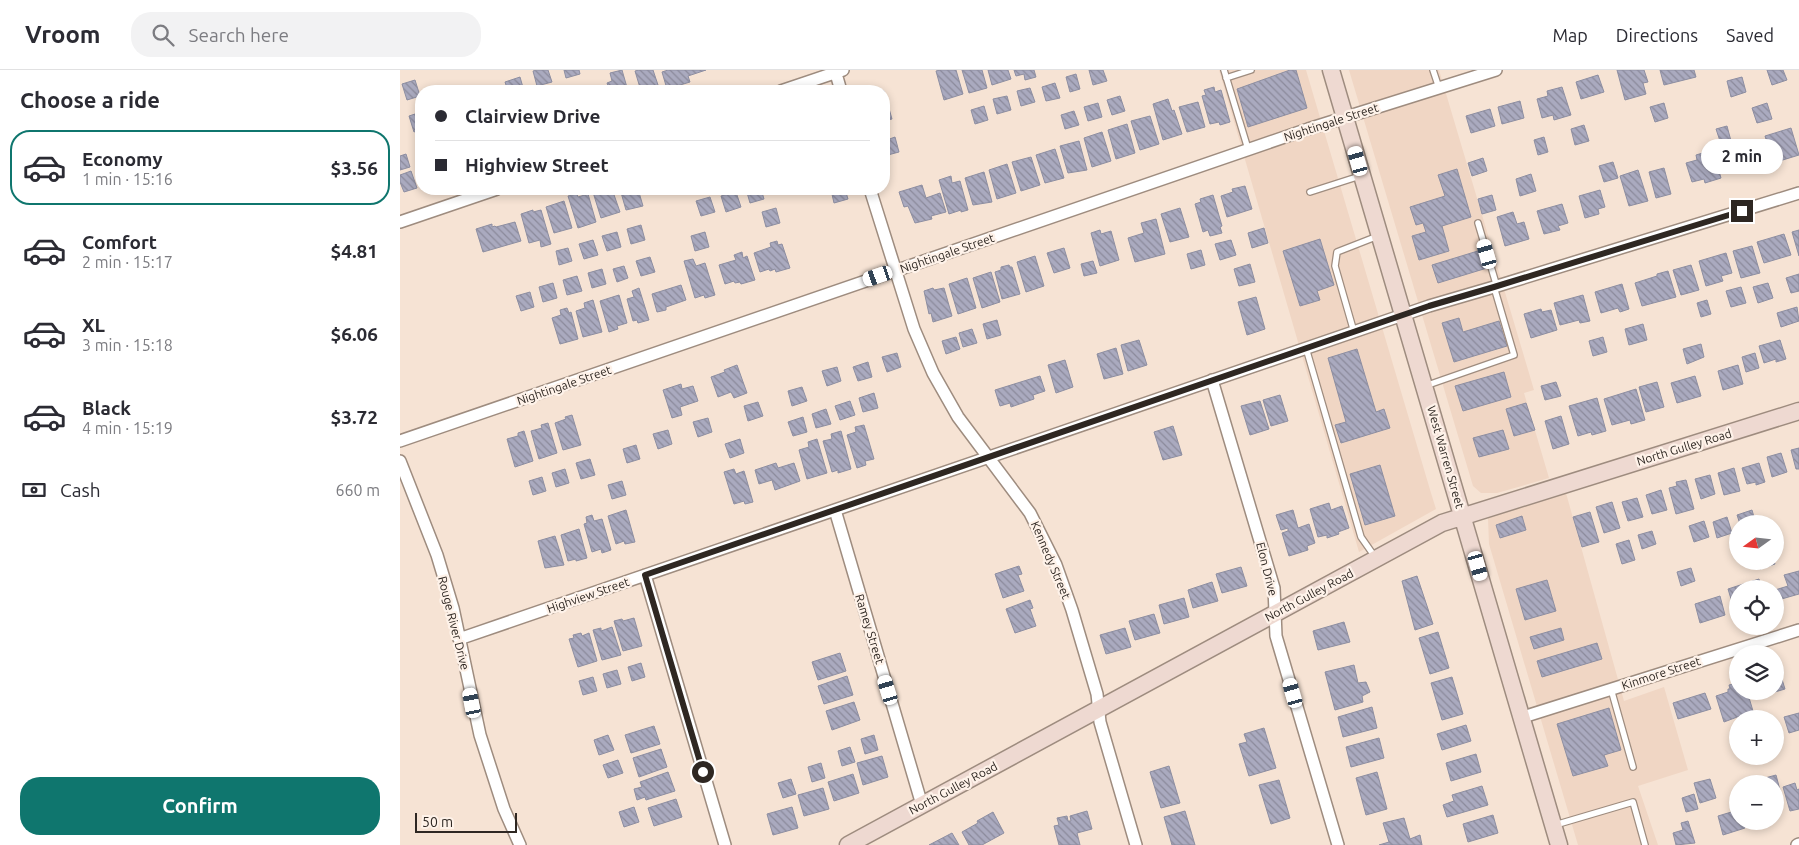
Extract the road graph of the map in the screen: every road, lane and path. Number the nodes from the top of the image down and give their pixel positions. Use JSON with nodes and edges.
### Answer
{"nodes":[{"id":1,"x":1224,"y":70,"type":"edge"},
{"id":2,"x":1251,"y":70,"type":"edge"},
{"id":3,"x":1331,"y":70,"type":"edge"},
{"id":4,"x":1433,"y":70,"type":"edge"},
{"id":5,"x":1496,"y":70,"type":"edge"},
{"id":6,"x":838,"y":71,"type":"edge"},
{"id":7,"x":1226,"y":78,"type":"junction"},
{"id":8,"x":798,"y":85,"type":"edge"},
{"id":9,"x":840,"y":85,"type":"edge"},
{"id":10,"x":1439,"y":88,"type":"junction"},
{"id":11,"x":1345,"y":117,"type":"junction"},
{"id":12,"x":1248,"y":149,"type":"junction"},
{"id":13,"x":1362,"y":176,"type":"junction"},
{"id":14,"x":1310,"y":192,"type":"dead end"},
{"id":15,"x":1799,"y":193,"type":"edge"},
{"id":16,"x":479,"y":195,"type":"edge"},
{"id":17,"x":872,"y":195,"type":"edge"},
{"id":18,"x":400,"y":222,"type":"edge"},
{"id":19,"x":1478,"y":223,"type":"dead end"},
{"id":20,"x":1380,"y":236,"type":"junction"},
{"id":21,"x":894,"y":271,"type":"junction"},
{"id":22,"x":1496,"y":287,"type":"junction"},
{"id":23,"x":1404,"y":315,"type":"junction"},
{"id":24,"x":1354,"y":332,"type":"junction"},
{"id":25,"x":1306,"y":348,"type":"junction"},
{"id":26,"x":1212,"y":380,"type":"junction"},
{"id":27,"x":1425,"y":386,"type":"junction"},
{"id":28,"x":1799,"y":411,"type":"edge"},
{"id":29,"x":400,"y":441,"type":"edge"},
{"id":30,"x":989,"y":457,"type":"junction"},
{"id":31,"x":400,"y":460,"type":"edge"},
{"id":32,"x":835,"y":510,"type":"junction"},
{"id":33,"x":1463,"y":516,"type":"junction"},
{"id":34,"x":1376,"y":559,"type":"junction"},
{"id":35,"x":645,"y":575,"type":"junction"},
{"id":36,"x":1276,"y":613,"type":"junction"},
{"id":37,"x":1799,"y":630,"type":"edge"},
{"id":38,"x":460,"y":639,"type":"junction"},
{"id":39,"x":1611,"y":689,"type":"junction"},
{"id":40,"x":1099,"y":709,"type":"junction"},
{"id":41,"x":1522,"y":717,"type":"junction"},
{"id":42,"x":1633,"y":767,"type":"dead end"},
{"id":43,"x":922,"y":805,"type":"junction"},
{"id":44,"x":1554,"y":826,"type":"junction"},
{"id":45,"x":520,"y":845,"type":"edge"},
{"id":46,"x":725,"y":845,"type":"edge"},
{"id":47,"x":848,"y":845,"type":"edge"},
{"id":48,"x":1136,"y":845,"type":"edge"},
{"id":49,"x":1338,"y":845,"type":"edge"},
{"id":50,"x":1559,"y":845,"type":"edge"},
{"id":51,"x":1645,"y":845,"type":"edge"}],
"edges":[{"from":1,"to":7,"type":"lane"},
{"from":2,"to":7,"type":"lane"},
{"from":3,"to":11,"type":"street","name":"West Warren Street"},
{"from":4,"to":10,"type":"lane"},
{"from":5,"to":10,"type":"street","name":"Nightingale Street"},
{"from":6,"to":8,"type":"street"},
{"from":6,"to":9,"type":"street"},
{"from":7,"to":12,"type":"lane"},
{"from":10,"to":11,"type":"street","name":"Nightingale Street"},
{"from":11,"to":12,"type":"street","name":"Nightingale Street"},
{"from":11,"to":13,"type":"street","name":"West Warren Street"},
{"from":12,"to":21,"type":"street","name":"Nightingale Street"},
{"from":13,"to":14,"type":"lane"},
{"from":13,"to":20,"type":"street","name":"West Warren Street"},
{"from":15,"to":22,"type":"street","name":"Highview Street"},
{"from":16,"to":18,"type":"street"},
{"from":17,"to":21,"type":"street","name":"Kennedy Street"},
{"from":19,"to":22,"type":"lane"},
{"from":20,"to":23,"type":"street","name":"West Warren Street"},
{"from":20,"to":24,"type":"lane"},
{"from":21,"to":29,"type":"street","name":"Nightingale Street"},
{"from":21,"to":30,"type":"street","name":"Kennedy Street"},
{"from":22,"to":23,"type":"street","name":"Highview Street"},
{"from":22,"to":27,"type":"lane"},
{"from":23,"to":24,"type":"street","name":"Highview Street"},
{"from":23,"to":27,"type":"street","name":"West Warren Street"},
{"from":24,"to":25,"type":"street","name":"Highview Street"},
{"from":25,"to":26,"type":"street","name":"Highview Street"},
{"from":25,"to":34,"type":"lane"},
{"from":26,"to":30,"type":"street","name":"Highview Street"},
{"from":26,"to":36,"type":"street","name":"Elon Drive"},
{"from":27,"to":33,"type":"street","name":"West Warren Street"},
{"from":28,"to":33,"type":"street","name":"North Gulley Road"},
{"from":30,"to":32,"type":"street","name":"Highview Street"},
{"from":30,"to":40,"type":"street","name":"Kennedy Street"},
{"from":31,"to":38,"type":"street","name":"Rouge River Drive"},
{"from":32,"to":35,"type":"street","name":"Highview Street"},
{"from":32,"to":43,"type":"street","name":"Ramey Street"},
{"from":33,"to":34,"type":"street","name":"North Gulley Road"},
{"from":33,"to":41,"type":"street","name":"West Warren Street"},
{"from":34,"to":36,"type":"street","name":"North Gulley Road"},
{"from":35,"to":38,"type":"street","name":"Highview Street"},
{"from":35,"to":46,"type":"street"},
{"from":36,"to":40,"type":"street","name":"North Gulley Road"},
{"from":36,"to":49,"type":"street","name":"Elon Drive"},
{"from":37,"to":39,"type":"street","name":"Kinmore Street"},
{"from":38,"to":45,"type":"street","name":"Rouge River Drive"},
{"from":39,"to":41,"type":"street","name":"Kinmore Street"},
{"from":39,"to":42,"type":"lane"},
{"from":40,"to":43,"type":"street","name":"North Gulley Road"},
{"from":40,"to":48,"type":"street","name":"Kennedy Street"},
{"from":41,"to":44,"type":"street","name":"West Warren Street"},
{"from":43,"to":47,"type":"street","name":"North Gulley Road"},
{"from":44,"to":50,"type":"street","name":"West Warren Street"},
{"from":44,"to":51,"type":"lane"}]}
